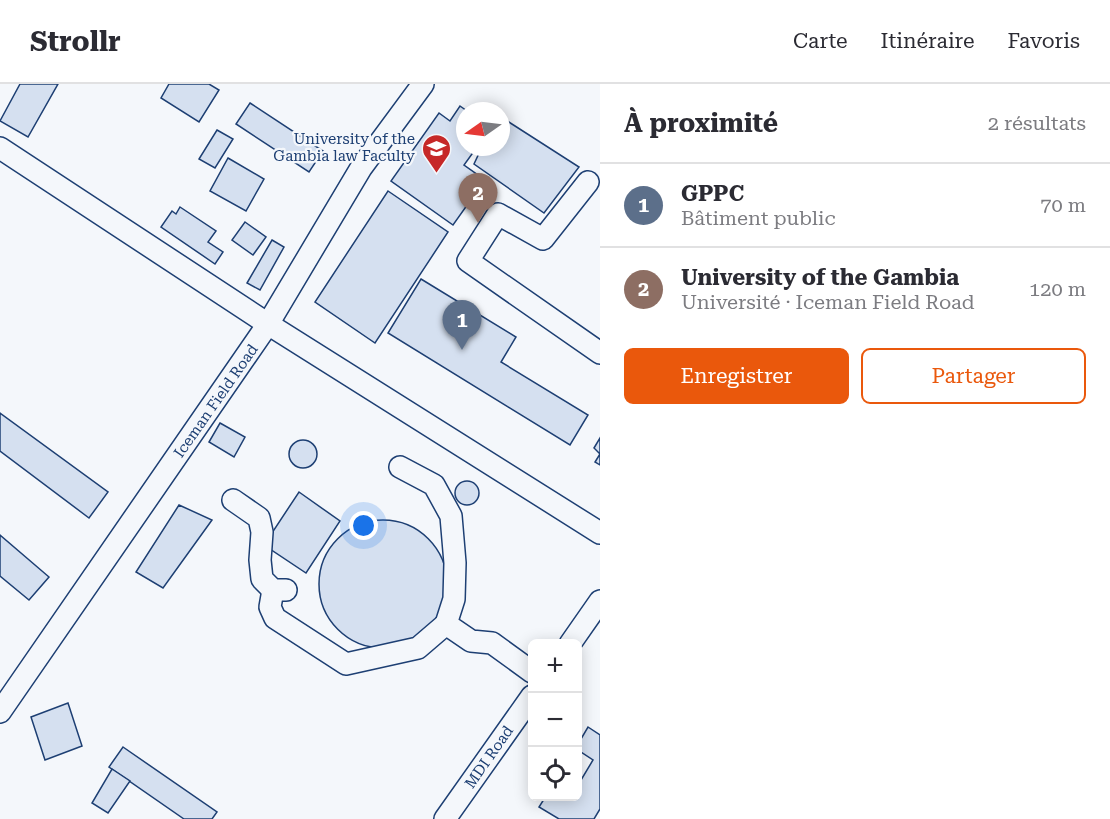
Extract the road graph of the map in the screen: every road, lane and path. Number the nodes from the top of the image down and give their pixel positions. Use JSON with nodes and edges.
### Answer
{"nodes":[{"id":1,"x":423,"y":84,"type":"edge"},
{"id":2,"x":0,"y":148,"type":"edge"},
{"id":3,"x":588,"y":182,"type":"dead end"},
{"id":4,"x":268,"y":324,"type":"junction"},
{"id":5,"x":600,"y":353,"type":"edge"},
{"id":6,"x":400,"y":467,"type":"dead end"},
{"id":7,"x":232,"y":500,"type":"dead end"},
{"id":8,"x":600,"y":533,"type":"edge"},
{"id":9,"x":600,"y":601,"type":"edge"},
{"id":10,"x":446,"y":624,"type":"junction"},
{"id":11,"x":573,"y":639,"type":"edge"},
{"id":12,"x":528,"y":669,"type":"edge"},
{"id":13,"x":528,"y":702,"type":"edge"},
{"id":14,"x":0,"y":712,"type":"edge"},
{"id":15,"x":445,"y":819,"type":"edge"}],
"edges":[{"from":1,"to":4,"type":"street","name":"Iceman Field Road"},
{"from":2,"to":4,"type":"street"},
{"from":3,"to":5,"type":"street"},
{"from":4,"to":8,"type":"street"},
{"from":4,"to":14,"type":"street","name":"Iceman Field Road"},
{"from":6,"to":10,"type":"street"},
{"from":7,"to":10,"type":"street"},
{"from":9,"to":11,"type":"street"},
{"from":10,"to":12,"type":"street"},
{"from":13,"to":15,"type":"street","name":"MDI Road"}]}
